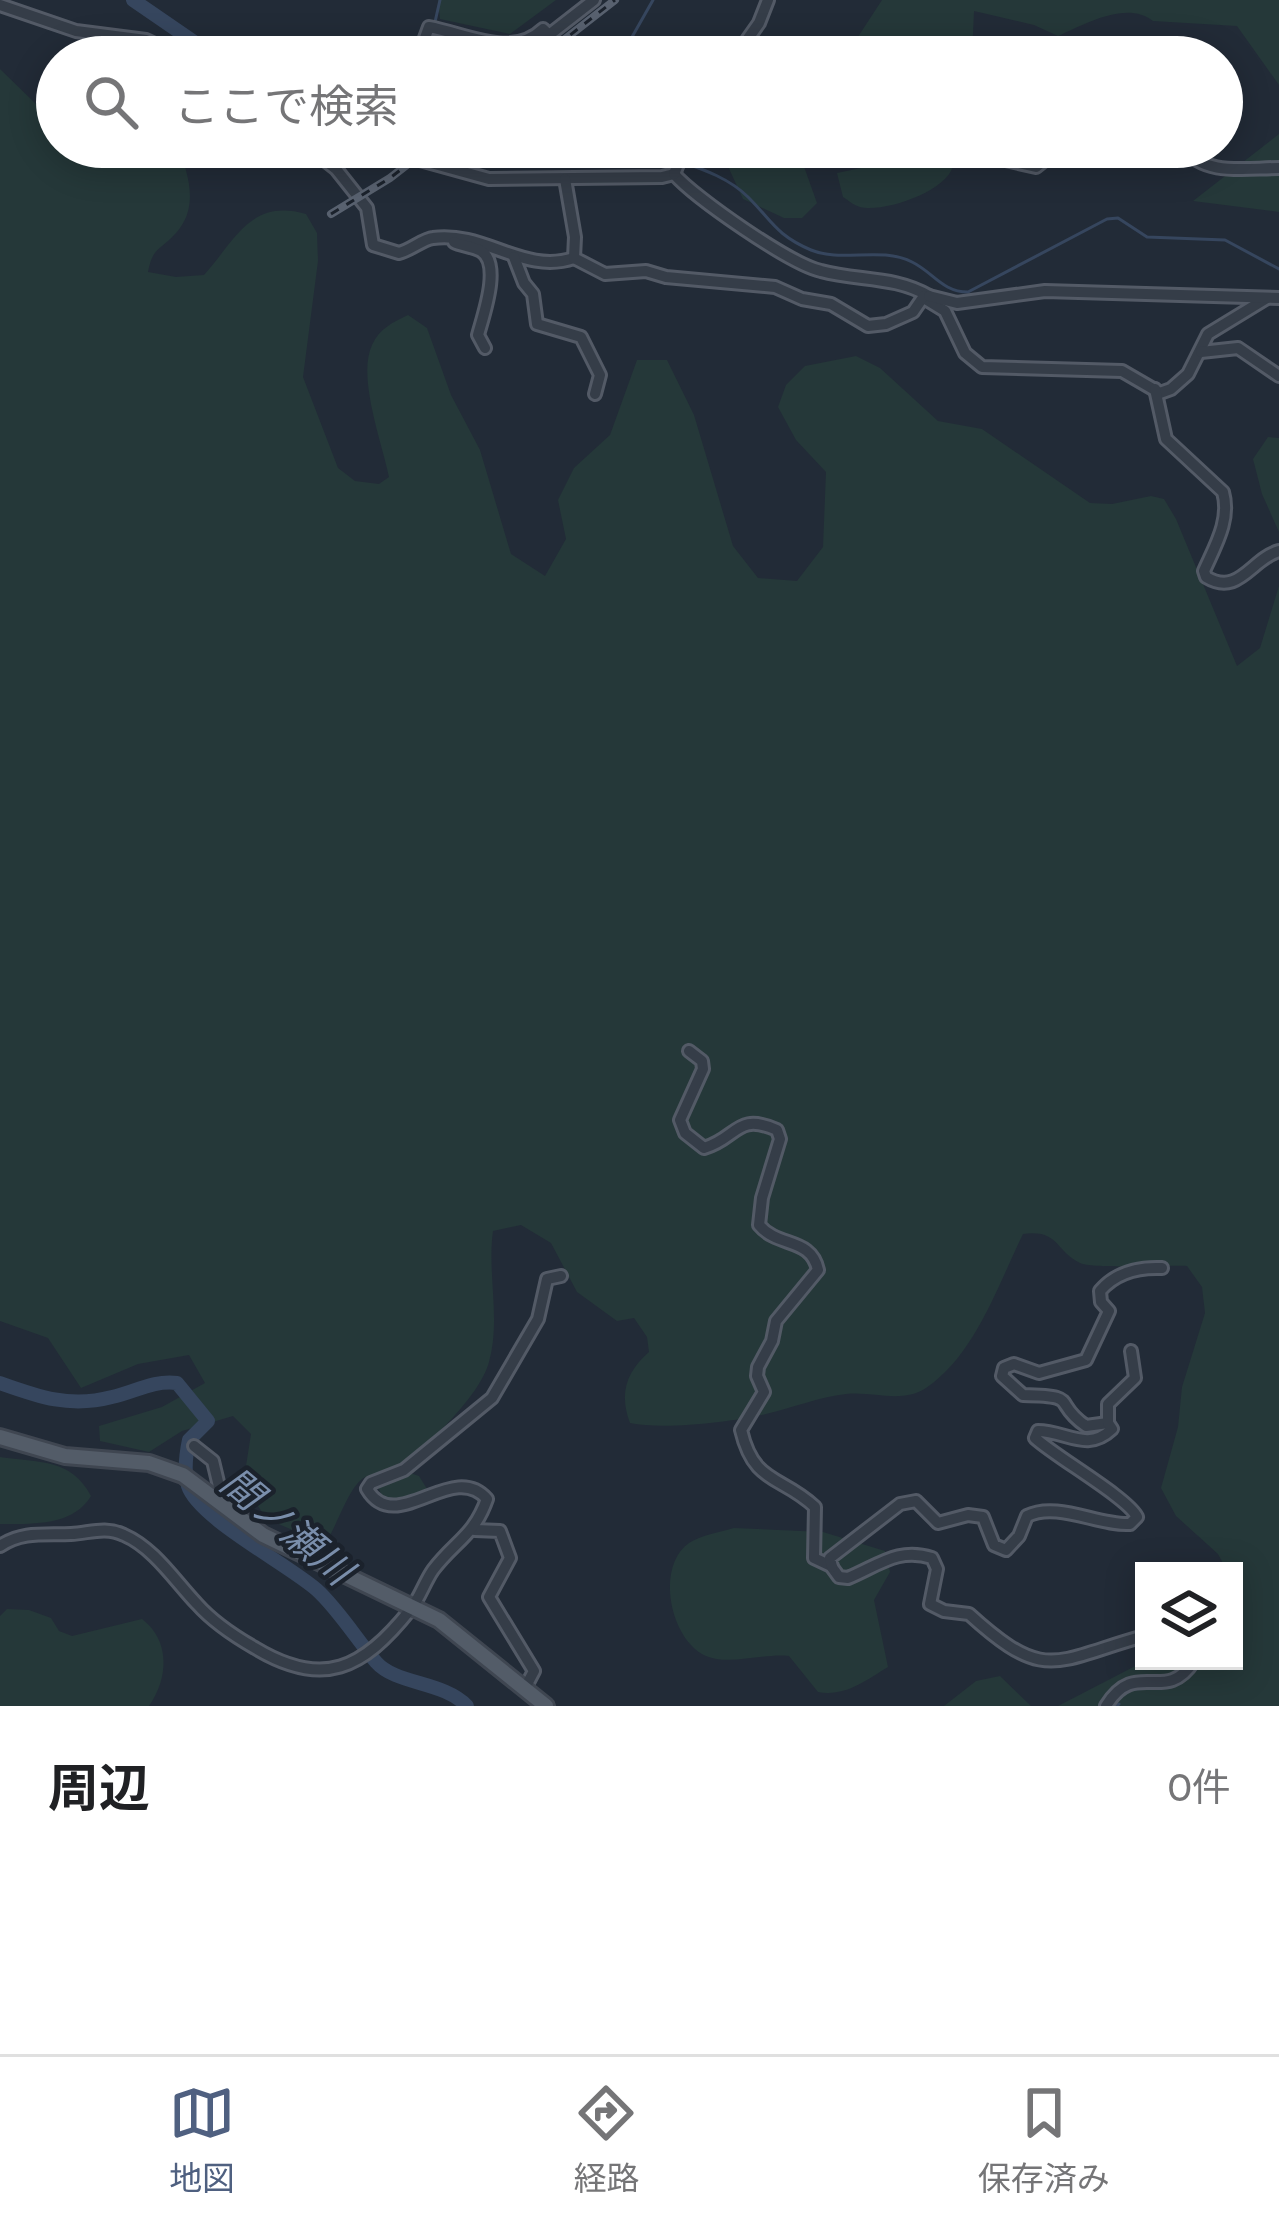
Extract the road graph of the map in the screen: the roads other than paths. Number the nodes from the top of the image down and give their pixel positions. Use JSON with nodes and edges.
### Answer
{"nodes":[{"id":1,"x":594,"y":0,"type":"edge"},
{"id":2,"x":764,"y":2,"type":"edge"},
{"id":3,"x":0,"y":5,"type":"edge"},
{"id":4,"x":115,"y":36,"type":"edge"},
{"id":5,"x":430,"y":36,"type":"edge"},
{"id":6,"x":470,"y":36,"type":"edge"},
{"id":7,"x":536,"y":36,"type":"edge"},
{"id":8,"x":746,"y":36,"type":"edge"},
{"id":9,"x":1243,"y":167,"type":"edge"},
{"id":10,"x":335,"y":168,"type":"edge"},
{"id":11,"x":457,"y":168,"type":"edge"},
{"id":12,"x":635,"y":168,"type":"edge"},
{"id":13,"x":683,"y":168,"type":"edge"},
{"id":14,"x":1279,"y":168,"type":"edge"},
{"id":15,"x":566,"y":179,"type":"junction"},
{"id":16,"x":454,"y":238,"type":"junction"},
{"id":17,"x":511,"y":256,"type":"junction"},
{"id":18,"x":574,"y":258,"type":"junction"},
{"id":19,"x":489,"y":268,"type":"junction"},
{"id":20,"x":927,"y":294,"type":"junction"},
{"id":21,"x":1273,"y":298,"type":"edge"},
{"id":22,"x":485,"y":348,"type":"dead end"},
{"id":23,"x":1201,"y":352,"type":"junction"},
{"id":24,"x":1279,"y":376,"type":"edge"},
{"id":25,"x":1155,"y":388,"type":"junction"},
{"id":26,"x":595,"y":394,"type":"dead end"},
{"id":27,"x":1279,"y":551,"type":"edge"},
{"id":28,"x":689,"y":1051,"type":"dead end"},
{"id":29,"x":1162,"y":1268,"type":"dead end"},
{"id":30,"x":561,"y":1276,"type":"dead end"},
{"id":31,"x":1131,"y":1351,"type":"dead end"},
{"id":32,"x":1108,"y":1423,"type":"junction"},
{"id":33,"x":0,"y":1437,"type":"edge"},
{"id":34,"x":194,"y":1446,"type":"dead end"},
{"id":35,"x":223,"y":1503,"type":"junction"},
{"id":36,"x":475,"y":1530,"type":"junction"},
{"id":37,"x":0,"y":1546,"type":"edge"},
{"id":38,"x":832,"y":1570,"type":"junction"},
{"id":39,"x":414,"y":1606,"type":"junction"},
{"id":40,"x":1135,"y":1639,"type":"edge"},
{"id":41,"x":1189,"y":1670,"type":"edge"},
{"id":42,"x":525,"y":1688,"type":"junction"},
{"id":43,"x":546,"y":1706,"type":"edge"},
{"id":44,"x":1106,"y":1706,"type":"edge"}],
"edges":[{"from":1,"to":7,"type":"street"},
{"from":2,"to":8,"type":"street"},
{"from":3,"to":4,"type":"street"},
{"from":5,"to":6,"type":"street"},
{"from":9,"to":14,"type":"street"},
{"from":10,"to":16,"type":"street"},
{"from":11,"to":15,"type":"street"},
{"from":12,"to":15,"type":"street"},
{"from":13,"to":20,"type":"street"},
{"from":15,"to":18,"type":"street"},
{"from":16,"to":17,"type":"street"},
{"from":16,"to":19,"type":"street"},
{"from":17,"to":18,"type":"street"},
{"from":17,"to":19,"type":"street"},
{"from":17,"to":26,"type":"street"},
{"from":18,"to":20,"type":"street"},
{"from":19,"to":22,"type":"street"},
{"from":20,"to":21,"type":"street"},
{"from":20,"to":25,"type":"street"},
{"from":21,"to":23,"type":"street"},
{"from":23,"to":24,"type":"street"},
{"from":23,"to":25,"type":"street"},
{"from":25,"to":27,"type":"street"},
{"from":28,"to":38,"type":"street"},
{"from":29,"to":32,"type":"street"},
{"from":30,"to":36,"type":"street"},
{"from":31,"to":32,"type":"street"},
{"from":32,"to":38,"type":"street"},
{"from":33,"to":35,"type":"main road"},
{"from":34,"to":35,"type":"street"},
{"from":35,"to":39,"type":"main road"},
{"from":36,"to":39,"type":"street"},
{"from":36,"to":42,"type":"street"},
{"from":37,"to":39,"type":"street"},
{"from":38,"to":40,"type":"street"},
{"from":39,"to":42,"type":"main road"},
{"from":41,"to":44,"type":"street"},
{"from":42,"to":43,"type":"main road"}]}
